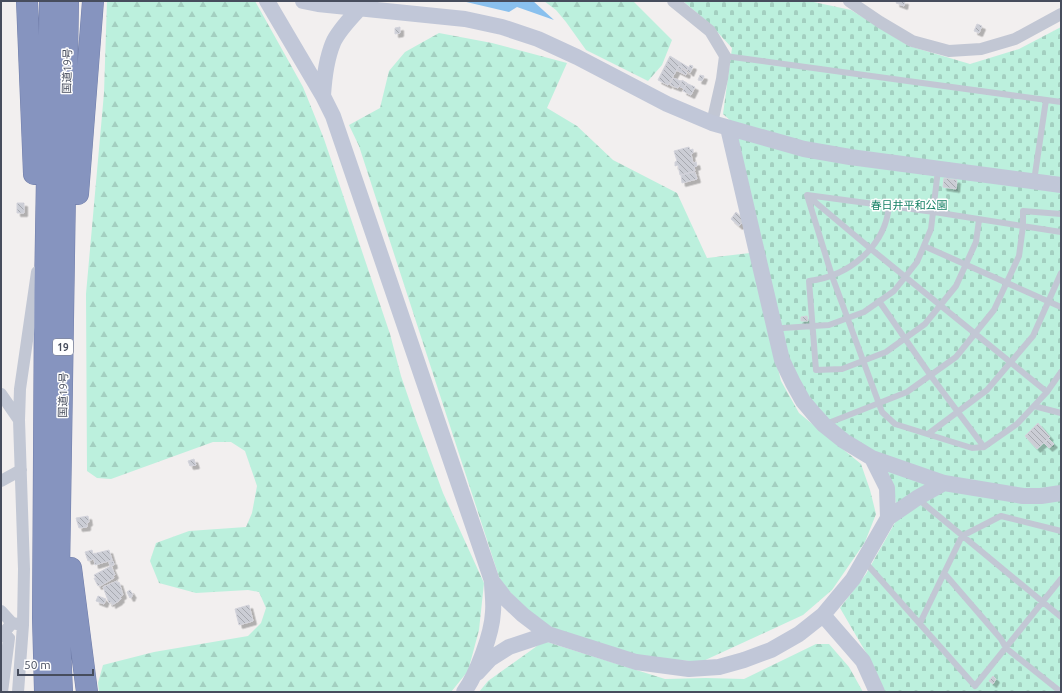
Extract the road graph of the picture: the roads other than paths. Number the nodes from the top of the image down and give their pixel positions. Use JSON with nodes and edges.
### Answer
{"nodes":[{"id":1,"x":26,"y":1,"type":"edge"},
{"id":2,"x":50,"y":1,"type":"edge"},
{"id":3,"x":68,"y":1,"type":"edge"},
{"id":4,"x":93,"y":1,"type":"edge"},
{"id":5,"x":267,"y":1,"type":"edge"},
{"id":6,"x":303,"y":1,"type":"edge"},
{"id":7,"x":673,"y":1,"type":"edge"},
{"id":8,"x":849,"y":1,"type":"edge"},
{"id":9,"x":360,"y":8,"type":"junction"},
{"id":10,"x":1061,"y":14,"type":"edge"},
{"id":11,"x":725,"y":56,"type":"junction"},
{"id":12,"x":323,"y":96,"type":"junction"},
{"id":13,"x":1046,"y":100,"type":"junction"},
{"id":14,"x":1061,"y":102,"type":"edge"},
{"id":15,"x":712,"y":123,"type":"junction"},
{"id":16,"x":728,"y":128,"type":"junction"},
{"id":17,"x":938,"y":168,"type":"junction"},
{"id":18,"x":1034,"y":181,"type":"junction"},
{"id":19,"x":1061,"y":184,"type":"edge"},
{"id":20,"x":807,"y":195,"type":"junction"},
{"id":21,"x":889,"y":206,"type":"junction"},
{"id":22,"x":934,"y":212,"type":"junction"},
{"id":23,"x":1061,"y":214,"type":"edge"},
{"id":24,"x":978,"y":220,"type":"junction"},
{"id":25,"x":1023,"y":226,"type":"junction"},
{"id":26,"x":1061,"y":232,"type":"edge"},
{"id":27,"x":924,"y":246,"type":"junction"},
{"id":28,"x":870,"y":249,"type":"junction"},
{"id":29,"x":965,"y":264,"type":"junction"},
{"id":30,"x":37,"y":268,"type":"junction"},
{"id":31,"x":1061,"y":272,"type":"edge"},
{"id":32,"x":832,"y":276,"type":"junction"},
{"id":33,"x":905,"y":277,"type":"junction"},
{"id":34,"x":1006,"y":283,"type":"junction"},
{"id":35,"x":55,"y":290,"type":"junction"},
{"id":36,"x":879,"y":302,"type":"junction"},
{"id":37,"x":1048,"y":302,"type":"junction"},
{"id":38,"x":940,"y":304,"type":"junction"},
{"id":39,"x":1061,"y":307,"type":"edge"},
{"id":40,"x":847,"y":318,"type":"junction"},
{"id":41,"x":812,"y":326,"type":"junction"},
{"id":42,"x":783,"y":328,"type":"dead end"},
{"id":43,"x":976,"y":334,"type":"junction"},
{"id":44,"x":906,"y":339,"type":"junction"},
{"id":45,"x":863,"y":360,"type":"junction"},
{"id":46,"x":1011,"y":362,"type":"junction"},
{"id":47,"x":1061,"y":372,"type":"edge"},
{"id":48,"x":931,"y":376,"type":"junction"},
{"id":49,"x":1047,"y":392,"type":"junction"},
{"id":50,"x":1,"y":394,"type":"edge"},
{"id":51,"x":879,"y":403,"type":"junction"},
{"id":52,"x":1034,"y":406,"type":"junction"},
{"id":53,"x":957,"y":412,"type":"junction"},
{"id":54,"x":1061,"y":413,"type":"edge"},
{"id":55,"x":19,"y":420,"type":"junction"},
{"id":56,"x":824,"y":425,"type":"junction"},
{"id":57,"x":928,"y":434,"type":"junction"},
{"id":58,"x":984,"y":447,"type":"junction"},
{"id":59,"x":872,"y":458,"type":"junction"},
{"id":60,"x":21,"y":470,"type":"junction"},
{"id":61,"x":1,"y":481,"type":"edge"},
{"id":62,"x":944,"y":483,"type":"junction"},
{"id":63,"x":1061,"y":493,"type":"edge"},
{"id":64,"x":917,"y":498,"type":"junction"},
{"id":65,"x":61,"y":516,"type":"junction"},
{"id":66,"x":888,"y":518,"type":"junction"},
{"id":67,"x":1061,"y":530,"type":"edge"},
{"id":68,"x":962,"y":536,"type":"junction"},
{"id":69,"x":864,"y":561,"type":"junction"},
{"id":70,"x":944,"y":574,"type":"junction"},
{"id":71,"x":1061,"y":579,"type":"edge"},
{"id":72,"x":492,"y":581,"type":"junction"},
{"id":73,"x":1043,"y":602,"type":"junction"},
{"id":74,"x":1,"y":611,"type":"edge"},
{"id":75,"x":823,"y":615,"type":"junction"},
{"id":76,"x":1061,"y":617,"type":"edge"},
{"id":77,"x":920,"y":623,"type":"junction"},
{"id":78,"x":17,"y":624,"type":"junction"},
{"id":79,"x":2,"y":634,"type":"edge"},
{"id":80,"x":548,"y":634,"type":"junction"},
{"id":81,"x":1006,"y":648,"type":"junction"},
{"id":82,"x":474,"y":676,"type":"junction"},
{"id":83,"x":1060,"y":690,"type":"edge"},
{"id":84,"x":2,"y":692,"type":"edge"},
{"id":85,"x":18,"y":692,"type":"edge"},
{"id":86,"x":45,"y":692,"type":"edge"},
{"id":87,"x":62,"y":692,"type":"edge"},
{"id":88,"x":87,"y":692,"type":"edge"},
{"id":89,"x":464,"y":692,"type":"edge"},
{"id":90,"x":877,"y":692,"type":"edge"}],
"edges":[{"from":1,"to":30,"type":"highway"},
{"from":2,"to":35,"type":"highway","name":"国道19号","number":"19"},
{"from":3,"to":35,"type":"highway","name":"国道19号","number":"19"},
{"from":4,"to":35,"type":"highway"},
{"from":5,"to":12,"type":"street"},
{"from":6,"to":9,"type":"street"},
{"from":7,"to":11,"type":"street"},
{"from":8,"to":10,"type":"street"},
{"from":9,"to":12,"type":"street"},
{"from":9,"to":15,"type":"street"},
{"from":11,"to":13,"type":"lane"},
{"from":11,"to":15,"type":"street"},
{"from":12,"to":72,"type":"street"},
{"from":13,"to":14,"type":"lane"},
{"from":13,"to":18,"type":"lane"},
{"from":15,"to":16,"type":"street"},
{"from":16,"to":17,"type":"street"},
{"from":16,"to":56,"type":"street"},
{"from":17,"to":18,"type":"street"},
{"from":17,"to":22,"type":"lane"},
{"from":18,"to":19,"type":"street"},
{"from":20,"to":21,"type":"lane"},
{"from":20,"to":28,"type":"lane"},
{"from":20,"to":32,"type":"lane"},
{"from":21,"to":22,"type":"lane"},
{"from":21,"to":28,"type":"lane"},
{"from":22,"to":24,"type":"lane"},
{"from":22,"to":27,"type":"lane"},
{"from":23,"to":25,"type":"lane"},
{"from":24,"to":25,"type":"lane"},
{"from":24,"to":29,"type":"lane"},
{"from":25,"to":26,"type":"lane"},
{"from":25,"to":34,"type":"lane"},
{"from":27,"to":29,"type":"lane"},
{"from":27,"to":33,"type":"lane"},
{"from":28,"to":32,"type":"lane"},
{"from":28,"to":33,"type":"lane"},
{"from":29,"to":34,"type":"lane"},
{"from":29,"to":38,"type":"lane"},
{"from":30,"to":35,"type":"highway"},
{"from":30,"to":55,"type":"street"},
{"from":31,"to":37,"type":"lane"},
{"from":32,"to":40,"type":"lane"},
{"from":32,"to":41,"type":"lane"},
{"from":33,"to":36,"type":"lane"},
{"from":33,"to":38,"type":"lane"},
{"from":34,"to":37,"type":"lane"},
{"from":34,"to":43,"type":"lane"},
{"from":35,"to":65,"type":"highway","name":"国道19号","number":"19"},
{"from":35,"to":86,"type":"highway","name":"国道19号","number":"19"},
{"from":36,"to":40,"type":"lane"},
{"from":36,"to":44,"type":"lane"},
{"from":37,"to":39,"type":"lane"},
{"from":37,"to":46,"type":"lane"},
{"from":38,"to":43,"type":"lane"},
{"from":38,"to":44,"type":"lane"},
{"from":40,"to":41,"type":"lane"},
{"from":40,"to":45,"type":"lane"},
{"from":41,"to":42,"type":"lane"},
{"from":41,"to":45,"type":"lane"},
{"from":43,"to":46,"type":"lane"},
{"from":43,"to":48,"type":"lane"},
{"from":44,"to":45,"type":"lane"},
{"from":44,"to":48,"type":"lane"},
{"from":45,"to":51,"type":"lane"},
{"from":46,"to":49,"type":"lane"},
{"from":46,"to":53,"type":"lane"},
{"from":47,"to":49,"type":"lane"},
{"from":48,"to":51,"type":"lane"},
{"from":48,"to":53,"type":"lane"},
{"from":49,"to":52,"type":"lane"},
{"from":50,"to":55,"type":"street"},
{"from":51,"to":56,"type":"lane"},
{"from":51,"to":57,"type":"lane"},
{"from":52,"to":54,"type":"lane"},
{"from":52,"to":58,"type":"lane"},
{"from":53,"to":57,"type":"lane"},
{"from":53,"to":58,"type":"lane"},
{"from":55,"to":60,"type":"street"},
{"from":56,"to":59,"type":"street"},
{"from":57,"to":58,"type":"lane"},
{"from":59,"to":62,"type":"street"},
{"from":59,"to":66,"type":"street"},
{"from":60,"to":61,"type":"street"},
{"from":60,"to":78,"type":"street"},
{"from":62,"to":63,"type":"street"},
{"from":62,"to":64,"type":"street"},
{"from":64,"to":66,"type":"street"},
{"from":64,"to":68,"type":"lane"},
{"from":65,"to":87,"type":"highway","name":"国道19号","number":"19"},
{"from":65,"to":88,"type":"highway"},
{"from":66,"to":69,"type":"street"},
{"from":67,"to":68,"type":"lane"},
{"from":68,"to":70,"type":"lane"},
{"from":68,"to":73,"type":"lane"},
{"from":69,"to":75,"type":"street"},
{"from":69,"to":77,"type":"lane"},
{"from":70,"to":77,"type":"lane"},
{"from":70,"to":81,"type":"lane"},
{"from":71,"to":73,"type":"lane"},
{"from":72,"to":80,"type":"street"},
{"from":72,"to":82,"type":"street"},
{"from":73,"to":76,"type":"lane"},
{"from":73,"to":81,"type":"lane"},
{"from":74,"to":78,"type":"street"},
{"from":75,"to":80,"type":"street"},
{"from":75,"to":90,"type":"street"},
{"from":77,"to":81,"type":"lane"},
{"from":78,"to":79,"type":"street"},
{"from":78,"to":85,"type":"street"},
{"from":79,"to":84,"type":"street"},
{"from":80,"to":82,"type":"street"},
{"from":81,"to":83,"type":"lane"},
{"from":82,"to":89,"type":"street"}]}
